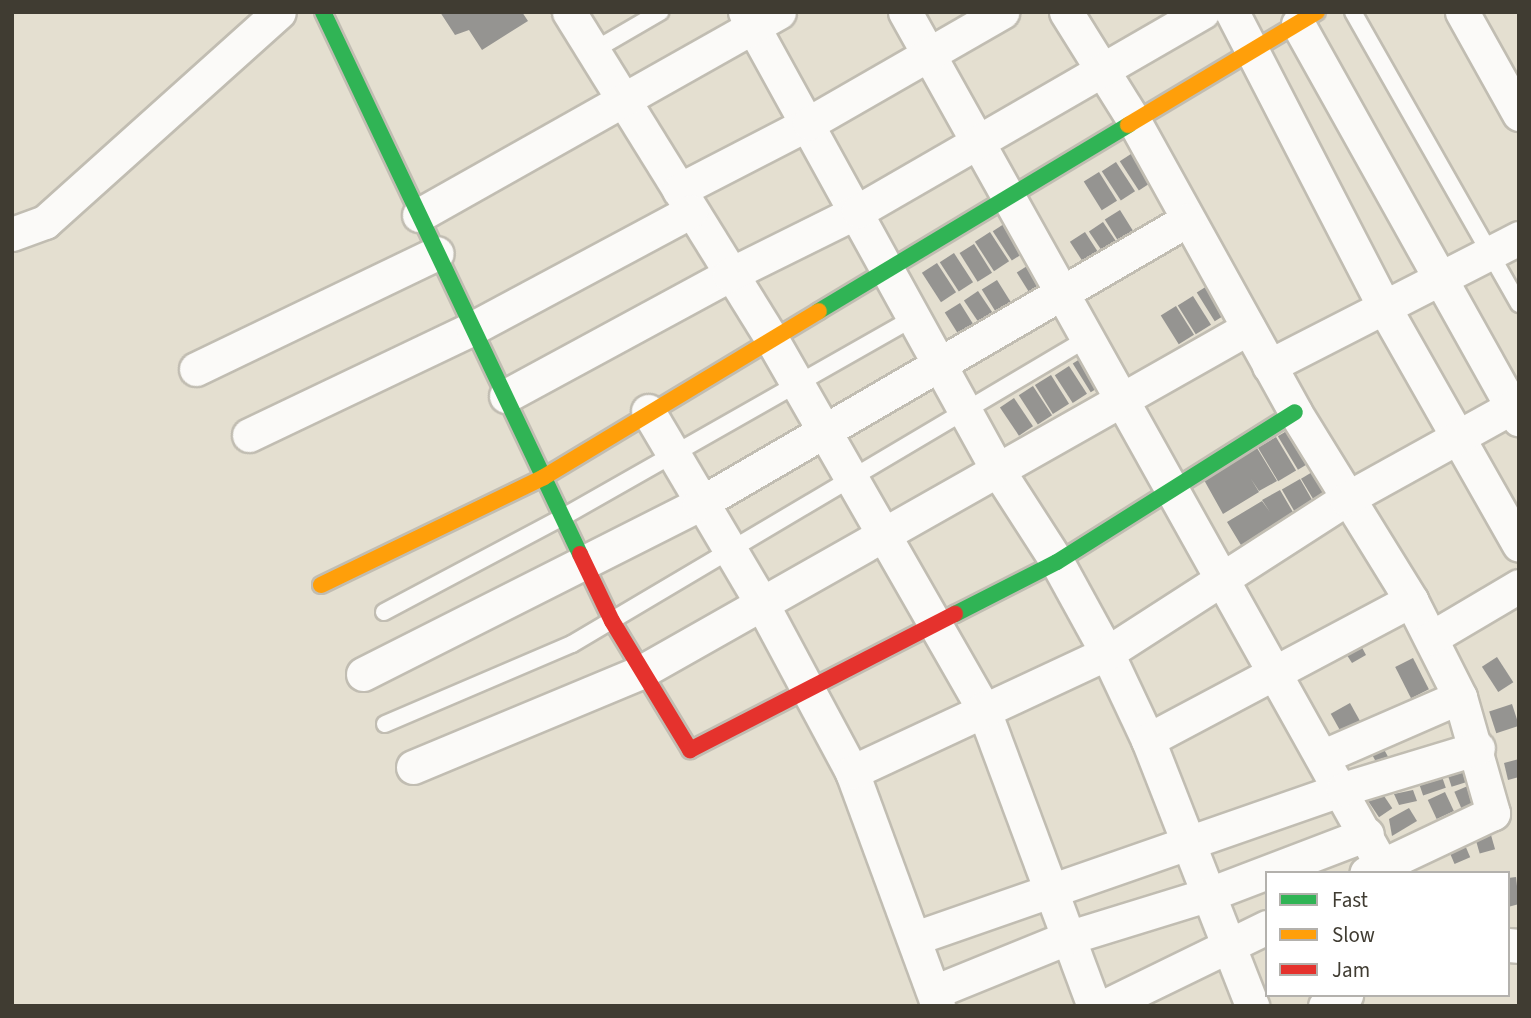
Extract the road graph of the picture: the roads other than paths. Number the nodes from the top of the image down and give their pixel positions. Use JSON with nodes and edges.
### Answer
{"nodes":[{"id":1,"x":279,"y":12,"type":"edge"},
{"id":2,"x":323,"y":12,"type":"edge"},
{"id":3,"x":569,"y":12,"type":"edge"},
{"id":4,"x":660,"y":12,"type":"edge"},
{"id":5,"x":905,"y":12,"type":"edge"},
{"id":6,"x":1002,"y":12,"type":"edge"},
{"id":7,"x":1066,"y":12,"type":"edge"},
{"id":8,"x":1203,"y":12,"type":"edge"},
{"id":9,"x":1232,"y":12,"type":"edge"},
{"id":10,"x":1353,"y":12,"type":"edge"},
{"id":11,"x":1462,"y":12,"type":"edge"},
{"id":12,"x":760,"y":17,"type":"edge"},
{"id":13,"x":1307,"y":18,"type":"edge"},
{"id":14,"x":593,"y":51,"type":"junction"},
{"id":15,"x":1250,"y":52,"type":"junction"},
{"id":16,"x":929,"y":55,"type":"junction"},
{"id":17,"x":1103,"y":73,"type":"junction"},
{"id":18,"x":625,"y":102,"type":"junction"},
{"id":19,"x":1519,"y":114,"type":"edge"},
{"id":20,"x":1134,"y":121,"type":"junction"},
{"id":21,"x":809,"y":122,"type":"junction"},
{"id":22,"x":978,"y":142,"type":"junction"},
{"id":23,"x":1008,"y":196,"type":"junction"},
{"id":24,"x":685,"y":200,"type":"junction"},
{"id":25,"x":858,"y":211,"type":"junction"},
{"id":26,"x":419,"y":215,"type":"junction"},
{"id":27,"x":1187,"y":220,"type":"junction"},
{"id":28,"x":12,"y":234,"type":"edge"},
{"id":29,"x":1519,"y":237,"type":"edge"},
{"id":30,"x":437,"y":253,"type":"junction"},
{"id":31,"x":1490,"y":253,"type":"junction"},
{"id":32,"x":887,"y":269,"type":"junction"},
{"id":33,"x":729,"y":275,"type":"junction"},
{"id":34,"x":1441,"y":281,"type":"junction"},
{"id":35,"x":1064,"y":295,"type":"junction"},
{"id":36,"x":1519,"y":304,"type":"edge"},
{"id":37,"x":1385,"y":309,"type":"junction"},
{"id":38,"x":915,"y":317,"type":"junction"},
{"id":39,"x":473,"y":328,"type":"junction"},
{"id":40,"x":1248,"y":328,"type":"junction"},
{"id":41,"x":771,"y":338,"type":"junction"},
{"id":42,"x":1088,"y":338,"type":"junction"},
{"id":43,"x":943,"y":365,"type":"junction"},
{"id":44,"x":1269,"y":366,"type":"junction"},
{"id":45,"x":196,"y":369,"type":"dead end"},
{"id":46,"x":796,"y":382,"type":"junction"},
{"id":47,"x":506,"y":396,"type":"junction"},
{"id":48,"x":1121,"y":396,"type":"junction"},
{"id":49,"x":1516,"y":409,"type":"edge"},
{"id":50,"x":966,"y":410,"type":"junction"},
{"id":51,"x":648,"y":411,"type":"junction"},
{"id":52,"x":1295,"y":412,"type":"junction"},
{"id":53,"x":826,"y":434,"type":"junction"},
{"id":54,"x":249,"y":435,"type":"dead end"},
{"id":55,"x":1456,"y":438,"type":"junction"},
{"id":56,"x":672,"y":456,"type":"junction"},
{"id":57,"x":997,"y":468,"type":"junction"},
{"id":58,"x":544,"y":477,"type":"junction"},
{"id":59,"x":850,"y":479,"type":"junction"},
{"id":60,"x":1174,"y":490,"type":"junction"},
{"id":61,"x":1346,"y":499,"type":"junction"},
{"id":62,"x":699,"y":504,"type":"junction"},
{"id":63,"x":563,"y":517,"type":"junction"},
{"id":64,"x":881,"y":536,"type":"junction"},
{"id":65,"x":1519,"y":545,"type":"edge"},
{"id":66,"x":728,"y":551,"type":"junction"},
{"id":67,"x":1057,"y":562,"type":"junction"},
{"id":68,"x":585,"y":564,"type":"junction"},
{"id":69,"x":1225,"y":581,"type":"junction"},
{"id":70,"x":321,"y":585,"type":"dead end"},
{"id":71,"x":1519,"y":586,"type":"edge"},
{"id":72,"x":1411,"y":600,"type":"junction"},
{"id":73,"x":762,"y":604,"type":"junction"},
{"id":74,"x":384,"y":612,"type":"dead end"},
{"id":75,"x":612,"y":621,"type":"junction"},
{"id":76,"x":934,"y":628,"type":"junction"},
{"id":77,"x":1431,"y":638,"type":"junction"},
{"id":78,"x":1107,"y":653,"type":"junction"},
{"id":79,"x":641,"y":671,"type":"junction"},
{"id":80,"x":1277,"y":673,"type":"junction"},
{"id":81,"x":363,"y":674,"type":"dead end"},
{"id":82,"x":809,"y":691,"type":"junction"},
{"id":83,"x":1460,"y":697,"type":"junction"},
{"id":84,"x":983,"y":708,"type":"junction"},
{"id":85,"x":385,"y":724,"type":"dead end"},
{"id":86,"x":1148,"y":740,"type":"junction"},
{"id":87,"x":1478,"y":748,"type":"junction"},
{"id":88,"x":1324,"y":756,"type":"junction"},
{"id":89,"x":413,"y":767,"type":"dead end"},
{"id":90,"x":852,"y":772,"type":"junction"},
{"id":91,"x":1343,"y":789,"type":"junction"},
{"id":92,"x":1367,"y":834,"type":"junction"},
{"id":93,"x":1188,"y":844,"type":"junction"},
{"id":94,"x":1378,"y":870,"type":"edge"},
{"id":95,"x":1270,"y":871,"type":"edge"},
{"id":96,"x":1265,"y":873,"type":"edge"},
{"id":97,"x":1048,"y":890,"type":"junction"},
{"id":98,"x":1207,"y":895,"type":"junction"},
{"id":99,"x":1265,"y":928,"type":"edge"},
{"id":100,"x":915,"y":938,"type":"junction"},
{"id":101,"x":1067,"y":939,"type":"junction"},
{"id":102,"x":1228,"y":948,"type":"junction"},
{"id":103,"x":1342,"y":997,"type":"edge"},
{"id":104,"x":936,"y":999,"type":"edge"},
{"id":105,"x":1094,"y":1006,"type":"edge"},
{"id":106,"x":1105,"y":1006,"type":"edge"},
{"id":107,"x":1252,"y":1006,"type":"edge"},
{"id":108,"x":1325,"y":1006,"type":"edge"}],
"edges":[{"from":1,"to":28,"type":"street"},
{"from":2,"to":26,"type":"street"},
{"from":3,"to":14,"type":"street"},
{"from":4,"to":14,"type":"lane"},
{"from":5,"to":16,"type":"street"},
{"from":6,"to":16,"type":"street"},
{"from":7,"to":17,"type":"street"},
{"from":8,"to":17,"type":"street"},
{"from":9,"to":15,"type":"street"},
{"from":10,"to":31,"type":"lane"},
{"from":11,"to":19,"type":"street"},
{"from":12,"to":18,"type":"street"},
{"from":12,"to":21,"type":"street"},
{"from":13,"to":15,"type":"street"},
{"from":13,"to":34,"type":"street"},
{"from":14,"to":18,"type":"street"},
{"from":15,"to":20,"type":"street"},
{"from":15,"to":37,"type":"street"},
{"from":16,"to":21,"type":"street"},
{"from":16,"to":22,"type":"street"},
{"from":17,"to":20,"type":"street"},
{"from":17,"to":22,"type":"street"},
{"from":18,"to":24,"type":"street"},
{"from":18,"to":26,"type":"street"},
{"from":20,"to":23,"type":"street"},
{"from":20,"to":27,"type":"street"},
{"from":21,"to":24,"type":"street"},
{"from":21,"to":25,"type":"street"},
{"from":22,"to":23,"type":"street"},
{"from":22,"to":25,"type":"street"},
{"from":23,"to":32,"type":"street"},
{"from":23,"to":35,"type":"street"},
{"from":24,"to":33,"type":"street"},
{"from":24,"to":39,"type":"street"},
{"from":25,"to":32,"type":"street"},
{"from":25,"to":33,"type":"street"},
{"from":26,"to":30,"type":"street"},
{"from":27,"to":35,"type":"street"},
{"from":27,"to":40,"type":"street"},
{"from":29,"to":31,"type":"street"},
{"from":30,"to":39,"type":"street"},
{"from":30,"to":45,"type":"street"},
{"from":31,"to":34,"type":"street"},
{"from":31,"to":36,"type":"lane"},
{"from":32,"to":38,"type":"street"},
{"from":32,"to":41,"type":"street"},
{"from":33,"to":41,"type":"street"},
{"from":33,"to":47,"type":"street"},
{"from":34,"to":37,"type":"street"},
{"from":34,"to":49,"type":"street"},
{"from":35,"to":42,"type":"street"},
{"from":35,"to":43,"type":"street"},
{"from":37,"to":44,"type":"street"},
{"from":37,"to":55,"type":"street"},
{"from":38,"to":43,"type":"street"},
{"from":38,"to":46,"type":"lane"},
{"from":39,"to":47,"type":"street"},
{"from":39,"to":54,"type":"street"},
{"from":40,"to":44,"type":"street"},
{"from":40,"to":48,"type":"street"},
{"from":41,"to":46,"type":"street"},
{"from":41,"to":51,"type":"street"},
{"from":42,"to":48,"type":"street"},
{"from":42,"to":50,"type":"lane"},
{"from":43,"to":50,"type":"street"},
{"from":43,"to":53,"type":"street"},
{"from":44,"to":52,"type":"street"},
{"from":46,"to":53,"type":"street"},
{"from":46,"to":56,"type":"lane"},
{"from":47,"to":58,"type":"street"},
{"from":48,"to":57,"type":"street"},
{"from":48,"to":60,"type":"street"},
{"from":49,"to":55,"type":"street"},
{"from":50,"to":57,"type":"street"},
{"from":50,"to":59,"type":"lane"},
{"from":51,"to":56,"type":"street"},
{"from":51,"to":58,"type":"street"},
{"from":52,"to":60,"type":"street"},
{"from":52,"to":61,"type":"street"},
{"from":53,"to":59,"type":"street"},
{"from":53,"to":62,"type":"street"},
{"from":55,"to":61,"type":"street"},
{"from":55,"to":65,"type":"street"},
{"from":56,"to":62,"type":"street"},
{"from":56,"to":63,"type":"lane"},
{"from":57,"to":64,"type":"street"},
{"from":57,"to":67,"type":"street"},
{"from":58,"to":63,"type":"street"},
{"from":58,"to":70,"type":"street"},
{"from":59,"to":64,"type":"street"},
{"from":59,"to":66,"type":"lane"},
{"from":60,"to":67,"type":"street"},
{"from":60,"to":69,"type":"street"},
{"from":61,"to":69,"type":"street"},
{"from":61,"to":72,"type":"street"},
{"from":62,"to":66,"type":"street"},
{"from":62,"to":68,"type":"street"},
{"from":63,"to":68,"type":"street"},
{"from":63,"to":74,"type":"lane"},
{"from":64,"to":73,"type":"street"},
{"from":64,"to":76,"type":"street"},
{"from":66,"to":73,"type":"street"},
{"from":66,"to":75,"type":"lane"},
{"from":67,"to":76,"type":"street"},
{"from":67,"to":78,"type":"street"},
{"from":68,"to":75,"type":"street"},
{"from":68,"to":81,"type":"street"},
{"from":69,"to":78,"type":"street"},
{"from":69,"to":80,"type":"street"},
{"from":71,"to":77,"type":"street"},
{"from":72,"to":77,"type":"street"},
{"from":72,"to":80,"type":"street"},
{"from":73,"to":79,"type":"street"},
{"from":73,"to":82,"type":"street"},
{"from":75,"to":79,"type":"street"},
{"from":75,"to":85,"type":"lane"},
{"from":76,"to":82,"type":"street"},
{"from":76,"to":84,"type":"street"},
{"from":77,"to":83,"type":"street"},
{"from":78,"to":84,"type":"street"},
{"from":78,"to":86,"type":"street"},
{"from":79,"to":82,"type":"street"},
{"from":79,"to":89,"type":"street"},
{"from":80,"to":86,"type":"street"},
{"from":80,"to":88,"type":"street"},
{"from":82,"to":90,"type":"street"},
{"from":83,"to":87,"type":"street"},
{"from":83,"to":88,"type":"street"},
{"from":84,"to":90,"type":"street"},
{"from":84,"to":97,"type":"street"},
{"from":86,"to":93,"type":"street"},
{"from":87,"to":91,"type":"street"},
{"from":87,"to":94,"type":"street"},
{"from":88,"to":91,"type":"street"},
{"from":90,"to":100,"type":"street"},
{"from":91,"to":92,"type":"street"},
{"from":91,"to":93,"type":"street"},
{"from":92,"to":94,"type":"street"},
{"from":92,"to":95,"type":"street"},
{"from":93,"to":97,"type":"street"},
{"from":93,"to":98,"type":"street"},
{"from":96,"to":98,"type":"street"},
{"from":97,"to":100,"type":"street"},
{"from":97,"to":101,"type":"street"},
{"from":98,"to":101,"type":"street"},
{"from":98,"to":102,"type":"street"},
{"from":99,"to":102,"type":"street"},
{"from":100,"to":104,"type":"street"},
{"from":101,"to":104,"type":"street"},
{"from":101,"to":105,"type":"street"},
{"from":102,"to":106,"type":"street"},
{"from":102,"to":107,"type":"street"},
{"from":103,"to":108,"type":"street"}]}
